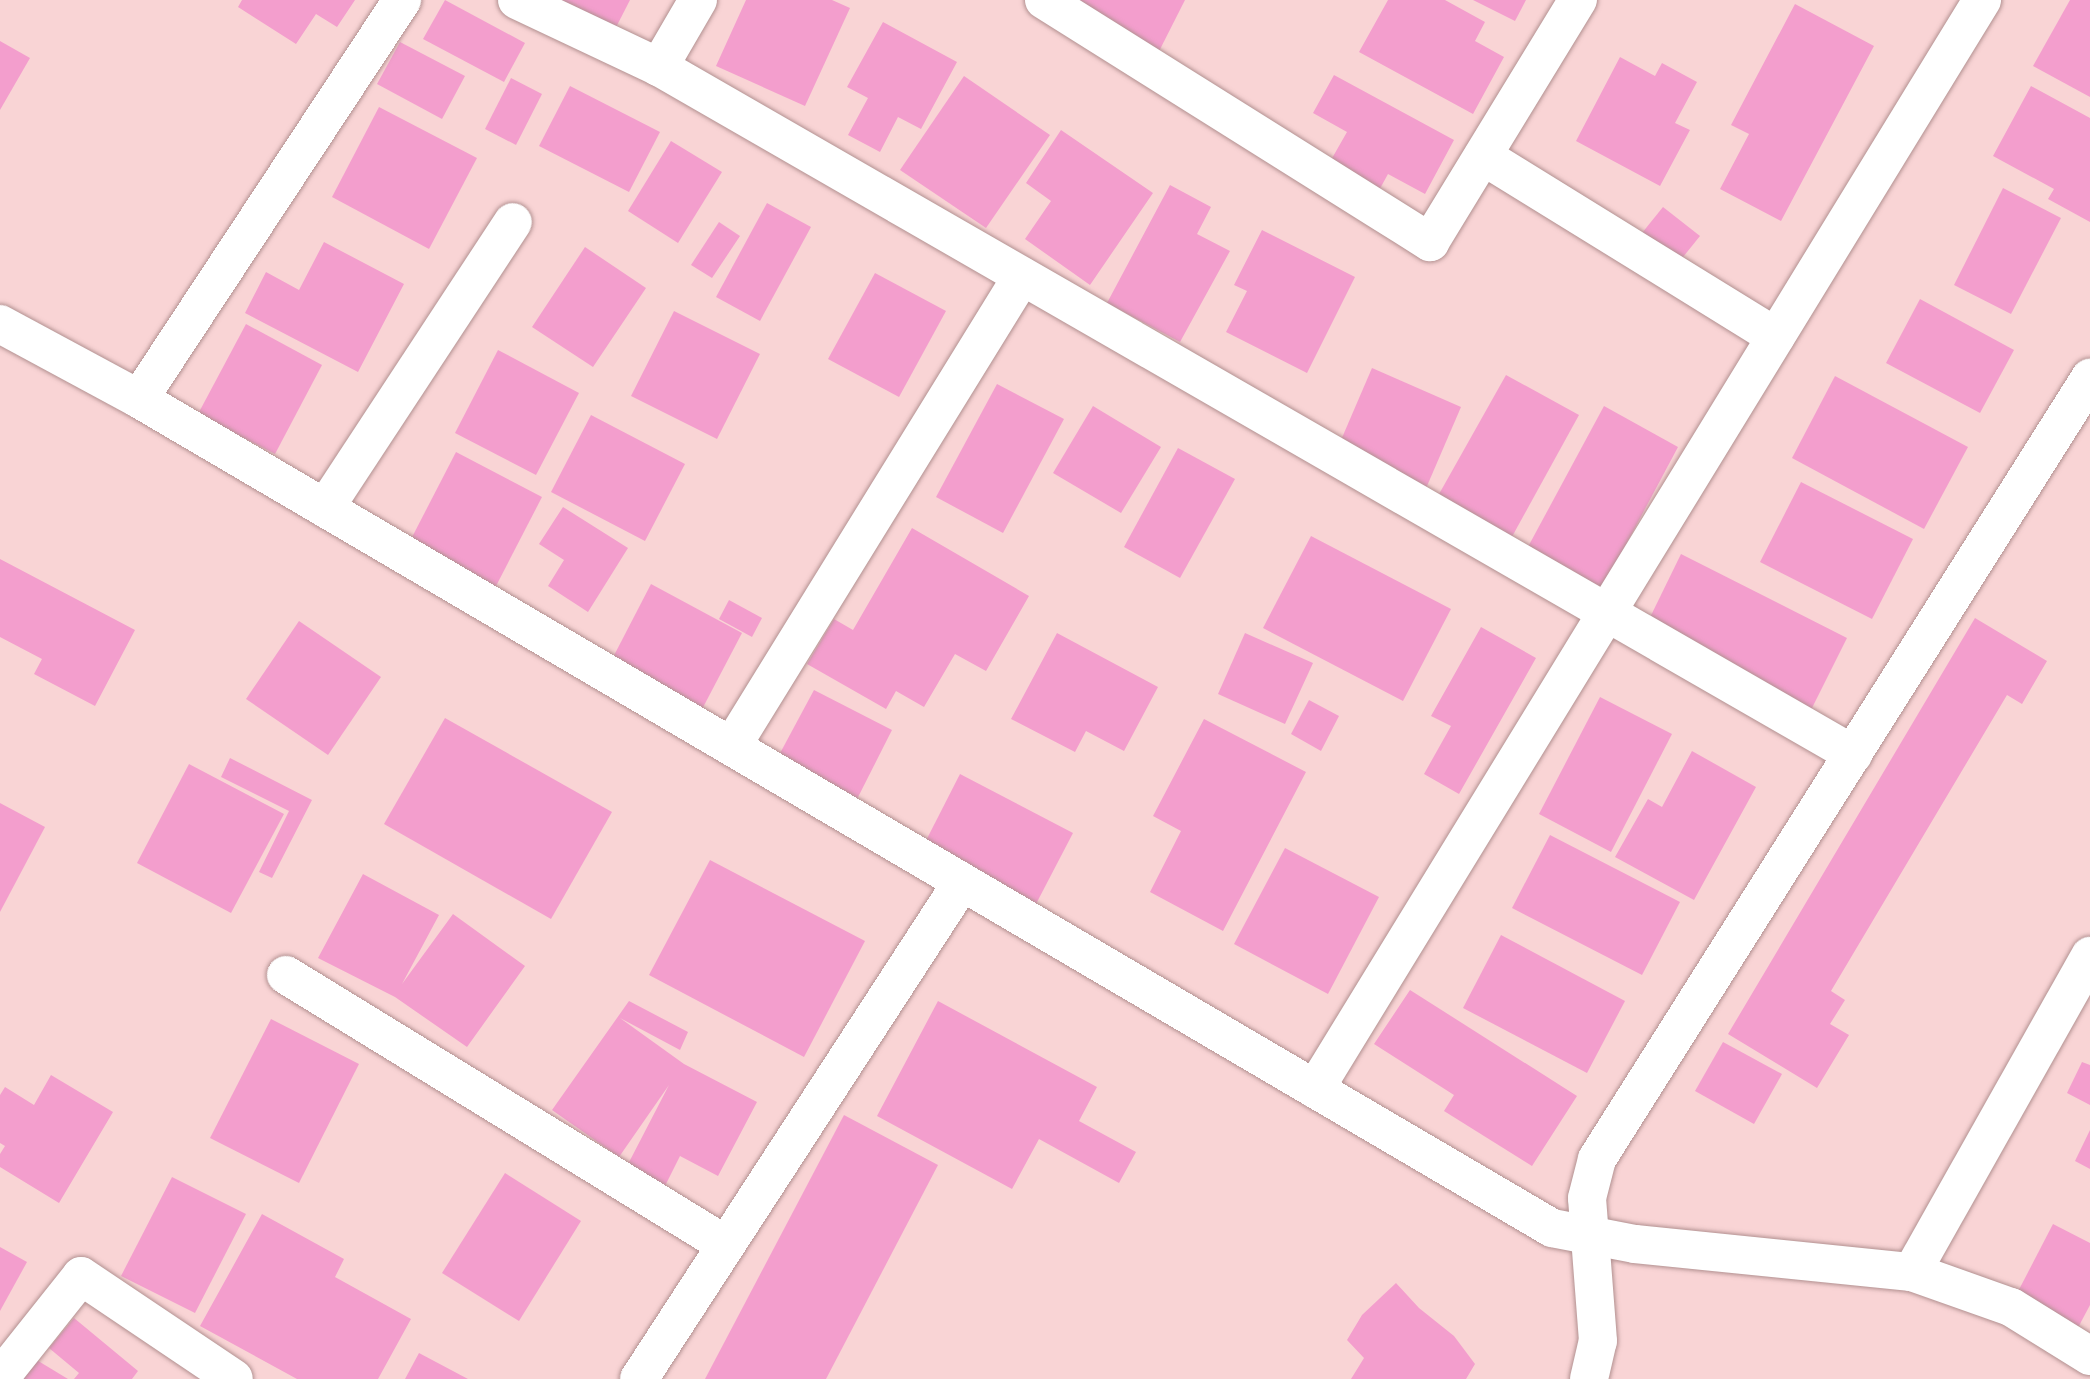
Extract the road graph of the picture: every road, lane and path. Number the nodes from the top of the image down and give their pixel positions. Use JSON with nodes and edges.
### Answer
{"nodes":[{"id":1,"x":401,"y":0,"type":"edge"},
{"id":2,"x":517,"y":0,"type":"edge"},
{"id":3,"x":698,"y":0,"type":"edge"},
{"id":4,"x":1044,"y":0,"type":"edge"},
{"id":5,"x":1578,"y":0,"type":"edge"},
{"id":6,"x":1983,"y":0,"type":"edge"},
{"id":7,"x":659,"y":67,"type":"junction"},
{"id":8,"x":1483,"y":156,"type":"junction"},
{"id":9,"x":513,"y":222,"type":"dead end"},
{"id":10,"x":1022,"y":276,"type":"junction"},
{"id":11,"x":0,"y":324,"type":"edge"},
{"id":12,"x":1776,"y":337,"type":"junction"},
{"id":13,"x":2090,"y":378,"type":"edge"},
{"id":14,"x":139,"y":399,"type":"junction"},
{"id":15,"x":325,"y":508,"type":"junction"},
{"id":16,"x":1607,"y":612,"type":"junction"},
{"id":17,"x":732,"y":746,"type":"junction"},
{"id":18,"x":1853,"y":754,"type":"junction"},
{"id":19,"x":962,"y":882,"type":"junction"},
{"id":20,"x":2090,"y":956,"type":"edge"},
{"id":21,"x":286,"y":975,"type":"dead end"},
{"id":22,"x":1315,"y":1089,"type":"junction"},
{"id":23,"x":1591,"y":1235,"type":"junction"},
{"id":24,"x":726,"y":1245,"type":"junction"},
{"id":25,"x":1912,"y":1272,"type":"junction"},
{"id":26,"x":2090,"y":1356,"type":"edge"},
{"id":27,"x":0,"y":1378,"type":"edge"},
{"id":28,"x":234,"y":1379,"type":"edge"},
{"id":29,"x":639,"y":1379,"type":"edge"},
{"id":30,"x":1589,"y":1379,"type":"edge"}],
"edges":[{"from":1,"to":14,"type":"street"},
{"from":2,"to":7,"type":"street"},
{"from":3,"to":7,"type":"street"},
{"from":4,"to":8,"type":"street"},
{"from":5,"to":8,"type":"street"},
{"from":6,"to":12,"type":"street"},
{"from":7,"to":10,"type":"street"},
{"from":8,"to":12,"type":"street"},
{"from":9,"to":15,"type":"street"},
{"from":10,"to":16,"type":"street"},
{"from":10,"to":17,"type":"street"},
{"from":11,"to":14,"type":"street"},
{"from":12,"to":16,"type":"street"},
{"from":13,"to":18,"type":"street"},
{"from":14,"to":15,"type":"street"},
{"from":15,"to":17,"type":"street"},
{"from":16,"to":18,"type":"street"},
{"from":16,"to":22,"type":"street"},
{"from":17,"to":19,"type":"street"},
{"from":18,"to":23,"type":"street"},
{"from":19,"to":22,"type":"street"},
{"from":19,"to":24,"type":"street"},
{"from":20,"to":25,"type":"street"},
{"from":21,"to":24,"type":"street"},
{"from":22,"to":23,"type":"street"},
{"from":23,"to":25,"type":"street"},
{"from":23,"to":30,"type":"street"},
{"from":24,"to":29,"type":"street"},
{"from":25,"to":26,"type":"street"},
{"from":27,"to":28,"type":"street"}]}
